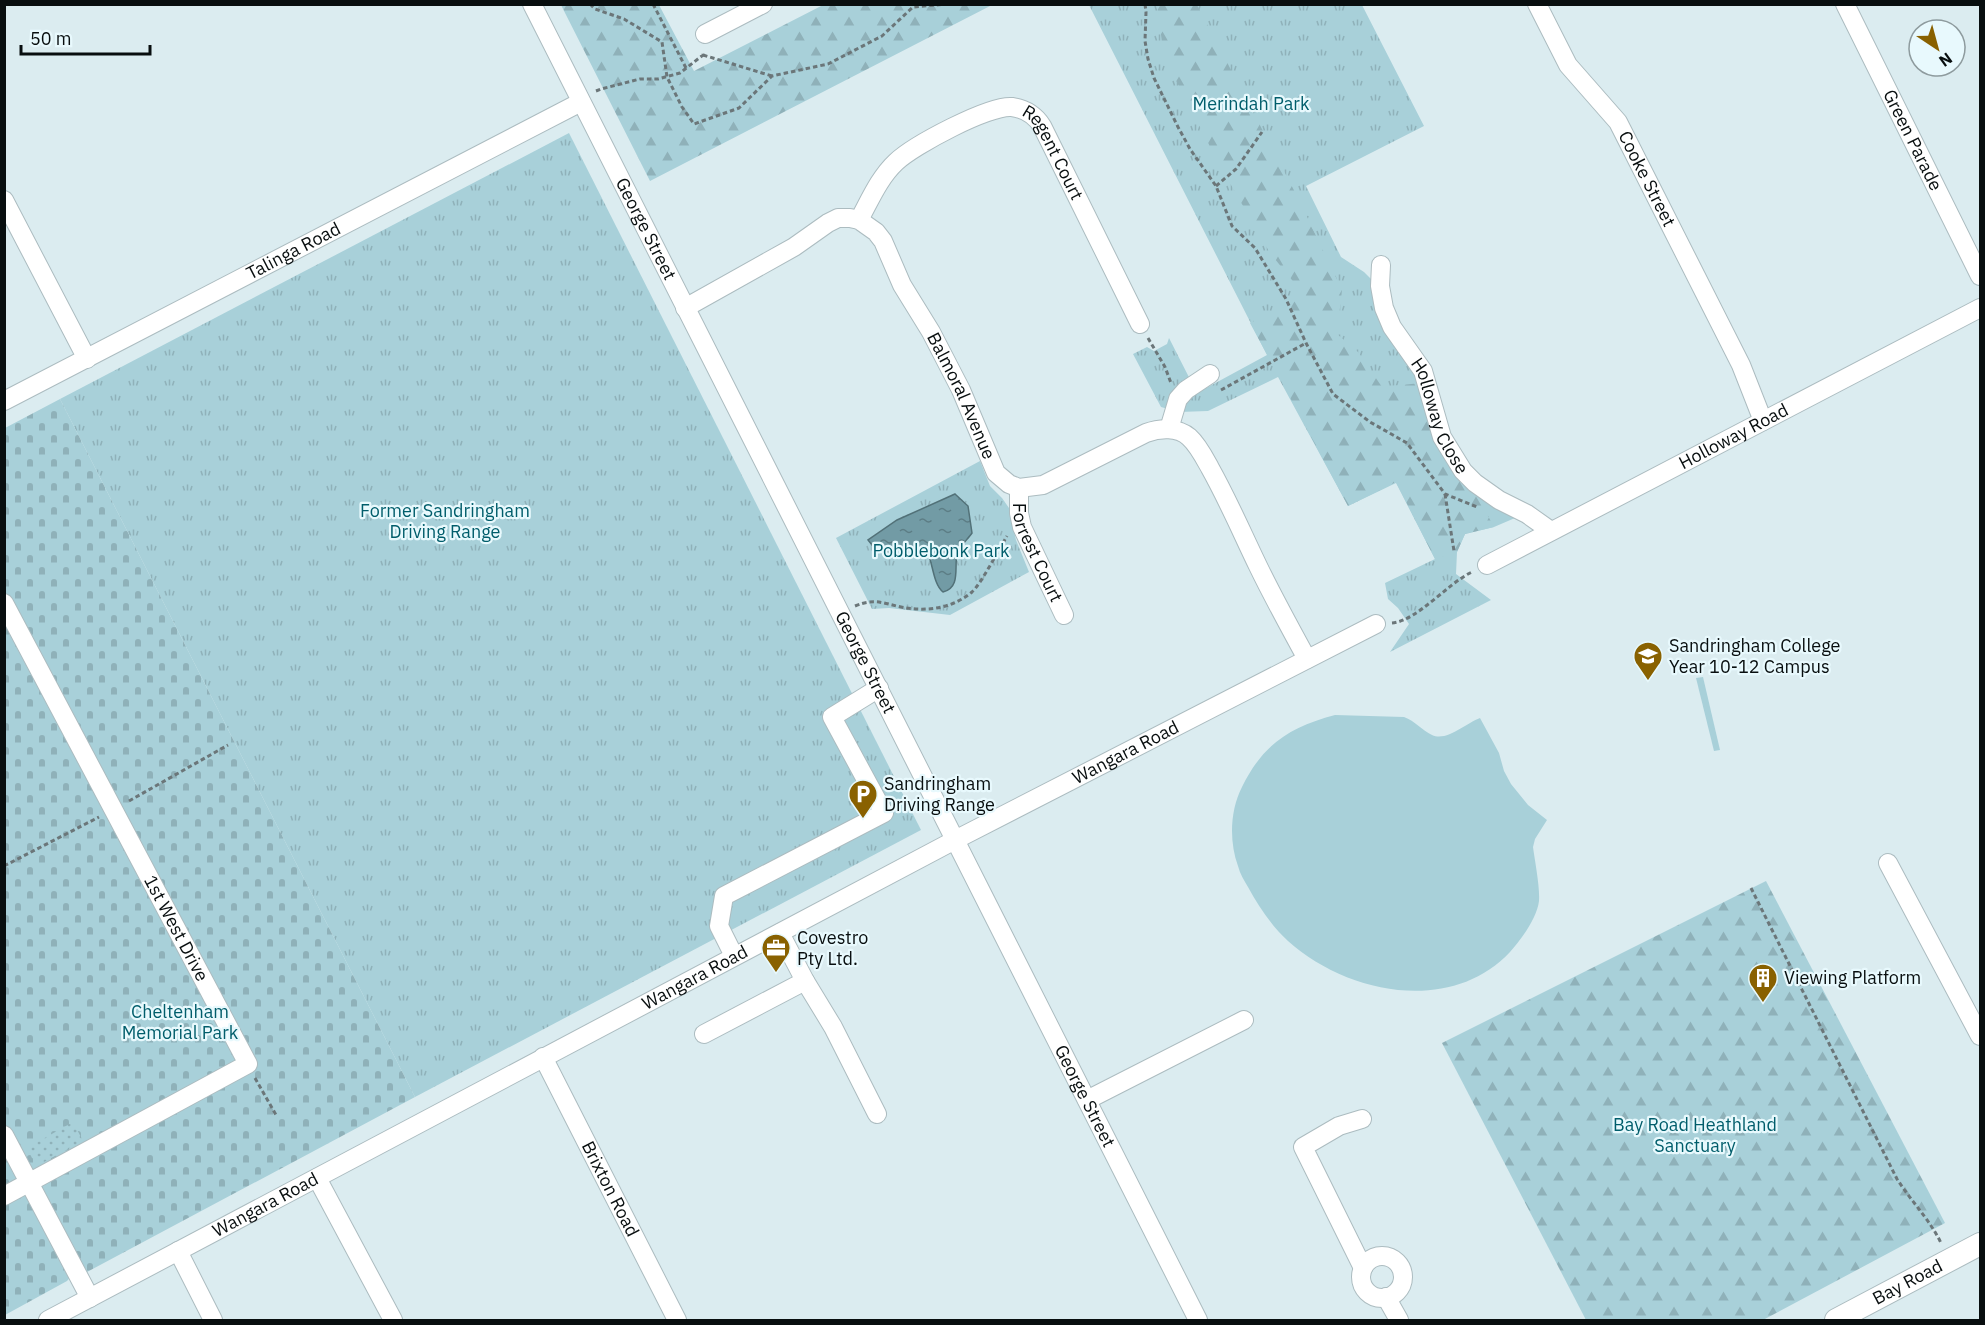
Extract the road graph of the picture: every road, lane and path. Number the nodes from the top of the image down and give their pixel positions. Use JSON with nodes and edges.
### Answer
{"nodes":[{"id":1,"x":532,"y":4,"type":"edge"},
{"id":2,"x":591,"y":4,"type":"edge"},
{"id":3,"x":653,"y":4,"type":"edge"},
{"id":4,"x":763,"y":4,"type":"edge"},
{"id":5,"x":948,"y":4,"type":"edge"},
{"id":6,"x":1144,"y":4,"type":"edge"},
{"id":7,"x":1537,"y":4,"type":"edge"},
{"id":8,"x":1845,"y":4,"type":"edge"},
{"id":9,"x":912,"y":6,"type":"edge"},
{"id":10,"x":705,"y":34,"type":"joint"},
{"id":11,"x":703,"y":55,"type":"junction"},
{"id":12,"x":686,"y":68,"type":"junction"},
{"id":13,"x":772,"y":76,"type":"junction"},
{"id":14,"x":667,"y":77,"type":"junction"},
{"id":15,"x":581,"y":102,"type":"junction"},
{"id":16,"x":1262,"y":132,"type":"dead end"},
{"id":17,"x":1216,"y":186,"type":"junction"},
{"id":18,"x":4,"y":200,"type":"edge"},
{"id":19,"x":859,"y":220,"type":"junction"},
{"id":20,"x":1380,"y":265,"type":"dead end"},
{"id":21,"x":1980,"y":276,"type":"edge"},
{"id":22,"x":686,"y":308,"type":"junction"},
{"id":23,"x":1980,"y":308,"type":"edge"},
{"id":24,"x":1140,"y":324,"type":"joint"},
{"id":25,"x":1306,"y":343,"type":"junction"},
{"id":26,"x":87,"y":359,"type":"junction"},
{"id":27,"x":1210,"y":374,"type":"dead end"},
{"id":28,"x":1220,"y":390,"type":"dead end"},
{"id":29,"x":1178,"y":399,"type":"junction"},
{"id":30,"x":4,"y":401,"type":"edge"},
{"id":31,"x":1768,"y":418,"type":"junction"},
{"id":32,"x":1169,"y":429,"type":"junction"},
{"id":33,"x":1019,"y":488,"type":"junction"},
{"id":34,"x":1445,"y":494,"type":"junction"},
{"id":35,"x":1484,"y":510,"type":"dead end"},
{"id":36,"x":1022,"y":526,"type":"junction"},
{"id":37,"x":1551,"y":531,"type":"junction"},
{"id":38,"x":1454,"y":551,"type":"dead end"},
{"id":39,"x":1487,"y":565,"type":"joint"},
{"id":40,"x":4,"y":603,"type":"edge"},
{"id":41,"x":840,"y":612,"type":"junction"},
{"id":42,"x":1064,"y":615,"type":"dead end"},
{"id":43,"x":1376,"y":624,"type":"joint"},
{"id":44,"x":1307,"y":659,"type":"junction"},
{"id":45,"x":879,"y":688,"type":"junction"},
{"id":46,"x":228,"y":745,"type":"dead end"},
{"id":47,"x":114,"y":809,"type":"junction"},
{"id":48,"x":954,"y":840,"type":"junction"},
{"id":49,"x":1888,"y":863,"type":"dead end"},
{"id":50,"x":4,"y":866,"type":"edge"},
{"id":51,"x":1751,"y":888,"type":"dead end"},
{"id":52,"x":780,"y":933,"type":"junction"},
{"id":53,"x":734,"y":956,"type":"junction"},
{"id":54,"x":805,"y":981,"type":"junction"},
{"id":55,"x":1244,"y":1020,"type":"dead end"},
{"id":56,"x":704,"y":1034,"type":"dead end"},
{"id":57,"x":1980,"y":1036,"type":"edge"},
{"id":58,"x":543,"y":1057,"type":"junction"},
{"id":59,"x":248,"y":1064,"type":"junction"},
{"id":60,"x":1087,"y":1100,"type":"junction"},
{"id":61,"x":877,"y":1114,"type":"dead end"},
{"id":62,"x":276,"y":1115,"type":"dead end"},
{"id":63,"x":1362,"y":1119,"type":"dead end"},
{"id":64,"x":4,"y":1135,"type":"edge"},
{"id":65,"x":317,"y":1178,"type":"junction"},
{"id":66,"x":30,"y":1183,"type":"junction"},
{"id":67,"x":4,"y":1196,"type":"edge"},
{"id":68,"x":1980,"y":1244,"type":"edge"},
{"id":69,"x":178,"y":1251,"type":"junction"},
{"id":70,"x":1949,"y":1261,"type":"junction"},
{"id":71,"x":1363,"y":1268,"type":"junction"},
{"id":72,"x":1386,"y":1297,"type":"junction"},
{"id":73,"x":90,"y":1298,"type":"junction"},
{"id":74,"x":1846,"y":1318,"type":"edge"},
{"id":75,"x":48,"y":1320,"type":"edge"},
{"id":76,"x":213,"y":1320,"type":"edge"},
{"id":77,"x":393,"y":1320,"type":"edge"},
{"id":78,"x":677,"y":1320,"type":"edge"},
{"id":79,"x":1198,"y":1320,"type":"edge"},
{"id":80,"x":1399,"y":1320,"type":"edge"}],
"edges":[{"from":1,"to":15,"type":"street","name":"George Street"},
{"from":2,"to":14,"type":"path"},
{"from":3,"to":12,"type":"path"},
{"from":4,"to":10,"type":"street"},
{"from":5,"to":9,"type":"path"},
{"from":6,"to":17,"type":"path"},
{"from":7,"to":31,"type":"street","name":"Cooke Street"},
{"from":8,"to":21,"type":"street","name":"Green Parade"},
{"from":9,"to":13,"type":"path"},
{"from":10,"to":11,"type":"path"},
{"from":11,"to":12,"type":"path"},
{"from":11,"to":13,"type":"path"},
{"from":12,"to":14,"type":"path"},
{"from":13,"to":14,"type":"path"},
{"from":14,"to":15,"type":"path"},
{"from":15,"to":22,"type":"street","name":"George Street"},
{"from":15,"to":26,"type":"street","name":"Talinga Road"},
{"from":16,"to":17,"type":"path"},
{"from":17,"to":25,"type":"path"},
{"from":18,"to":26,"type":"street"},
{"from":19,"to":22,"type":"street"},
{"from":19,"to":24,"type":"street","name":"Regent Court"},
{"from":19,"to":33,"type":"street","name":"Balmoral Avenue"},
{"from":20,"to":37,"type":"street","name":"Holloway Close"},
{"from":22,"to":41,"type":"street","name":"George Street"},
{"from":23,"to":31,"type":"street","name":"Holloway Road"},
{"from":24,"to":29,"type":"path"},
{"from":25,"to":28,"type":"path"},
{"from":25,"to":34,"type":"path"},
{"from":26,"to":30,"type":"street","name":"Talinga Road"},
{"from":27,"to":29,"type":"street"},
{"from":29,"to":32,"type":"street"},
{"from":31,"to":37,"type":"street","name":"Holloway Road"},
{"from":32,"to":33,"type":"street"},
{"from":32,"to":44,"type":"street"},
{"from":33,"to":36,"type":"street","name":"Forrest Court"},
{"from":34,"to":35,"type":"path"},
{"from":34,"to":38,"type":"path"},
{"from":36,"to":41,"type":"path"},
{"from":36,"to":42,"type":"street","name":"Forrest Court"},
{"from":37,"to":39,"type":"street","name":"Holloway Road"},
{"from":39,"to":43,"type":"path"},
{"from":40,"to":47,"type":"street","name":"1st West Drive"},
{"from":41,"to":45,"type":"street","name":"George Street"},
{"from":43,"to":44,"type":"street","name":"Wangara Road"},
{"from":44,"to":48,"type":"street","name":"Wangara Road"},
{"from":45,"to":48,"type":"street","name":"George Street"},
{"from":45,"to":53,"type":"street"},
{"from":46,"to":47,"type":"path"},
{"from":47,"to":50,"type":"path"},
{"from":47,"to":59,"type":"street","name":"1st West Drive"},
{"from":48,"to":52,"type":"street","name":"Wangara Road"},
{"from":48,"to":60,"type":"street","name":"George Street"},
{"from":49,"to":57,"type":"street"},
{"from":51,"to":70,"type":"path"},
{"from":52,"to":53,"type":"street","name":"Wangara Road"},
{"from":52,"to":54,"type":"street"},
{"from":53,"to":58,"type":"street","name":"Wangara Road"},
{"from":54,"to":56,"type":"street"},
{"from":54,"to":61,"type":"street"},
{"from":55,"to":60,"type":"street"},
{"from":58,"to":65,"type":"street","name":"Wangara Road"},
{"from":58,"to":78,"type":"street","name":"Brixton Road"},
{"from":59,"to":62,"type":"path"},
{"from":59,"to":66,"type":"street"},
{"from":60,"to":79,"type":"street","name":"George Street"},
{"from":63,"to":71,"type":"street"},
{"from":64,"to":66,"type":"street"},
{"from":65,"to":69,"type":"street","name":"Wangara Road"},
{"from":65,"to":77,"type":"street"},
{"from":66,"to":67,"type":"street"},
{"from":66,"to":73,"type":"street"},
{"from":68,"to":70,"type":"main road","name":"Bay Road"},
{"from":69,"to":73,"type":"street","name":"Wangara Road"},
{"from":69,"to":76,"type":"street"},
{"from":70,"to":74,"type":"main road","name":"Bay Road"},
{"from":71,"to":72,"type":"street"},
{"from":71,"to":72,"type":"street"},
{"from":72,"to":80,"type":"street"},
{"from":73,"to":75,"type":"street","name":"Wangara Road"}]}
